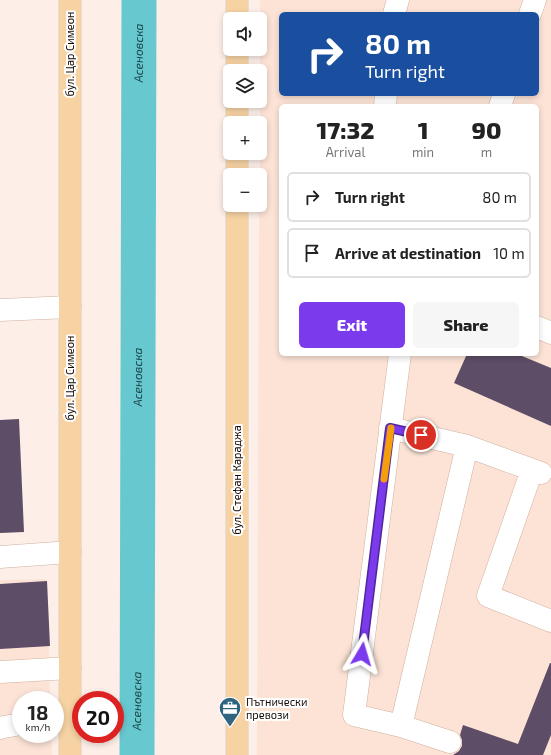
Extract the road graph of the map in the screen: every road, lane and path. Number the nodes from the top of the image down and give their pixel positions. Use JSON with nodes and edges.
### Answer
{"nodes":[{"id":1,"x":70,"y":0,"type":"edge"},
{"id":2,"x":237,"y":0,"type":"edge"},
{"id":3,"x":398,"y":0,"type":"edge"},
{"id":4,"x":535,"y":0,"type":"edge"},
{"id":5,"x":237,"y":12,"type":"edge"},
{"id":6,"x":395,"y":12,"type":"edge"},
{"id":7,"x":531,"y":12,"type":"edge"},
{"id":8,"x":237,"y":212,"type":"edge"},
{"id":9,"x":70,"y":307,"type":"junction"},
{"id":10,"x":0,"y":310,"type":"edge"},
{"id":11,"x":539,"y":328,"type":"edge"},
{"id":12,"x":551,"y":333,"type":"edge"},
{"id":13,"x":400,"y":356,"type":"edge"},
{"id":14,"x":390,"y":428,"type":"junction"},
{"id":15,"x":467,"y":446,"type":"junction"},
{"id":16,"x":70,"y":552,"type":"junction"},
{"id":17,"x":0,"y":557,"type":"edge"},
{"id":18,"x":551,"y":620,"type":"edge"},
{"id":19,"x":70,"y":668,"type":"junction"},
{"id":20,"x":0,"y":672,"type":"edge"},
{"id":21,"x":64,"y":706,"type":"edge"},
{"id":22,"x":12,"y":725,"type":"edge"},
{"id":23,"x":401,"y":726,"type":"junction"},
{"id":24,"x":0,"y":728,"type":"edge"},
{"id":25,"x":64,"y":728,"type":"edge"},
{"id":26,"x":450,"y":742,"type":"dead end"},
{"id":27,"x":70,"y":755,"type":"edge"},
{"id":28,"x":237,"y":755,"type":"edge"}],
"edges":[{"from":1,"to":9,"type":"main road","name":"бул. Цар Симеон"},
{"from":2,"to":5,"type":"main road"},
{"from":3,"to":6,"type":"street"},
{"from":4,"to":7,"type":"street"},
{"from":8,"to":28,"type":"main road","name":"бул. Стефан Караджа"},
{"from":9,"to":10,"type":"street"},
{"from":9,"to":16,"type":"main road","name":"бул. Цар Симеон"},
{"from":11,"to":12,"type":"street"},
{"from":13,"to":14,"type":"street"},
{"from":14,"to":15,"type":"street"},
{"from":14,"to":23,"type":"street"},
{"from":15,"to":18,"type":"street"},
{"from":15,"to":23,"type":"street"},
{"from":16,"to":17,"type":"street"},
{"from":16,"to":19,"type":"main road","name":"бул. Цар Симеон"},
{"from":19,"to":20,"type":"street"},
{"from":19,"to":21,"type":"main road","name":"бул. Цар Симеон"},
{"from":22,"to":24,"type":"street"},
{"from":23,"to":26,"type":"street"},
{"from":25,"to":27,"type":"main road","name":"бул. Цар Симеон"}]}
